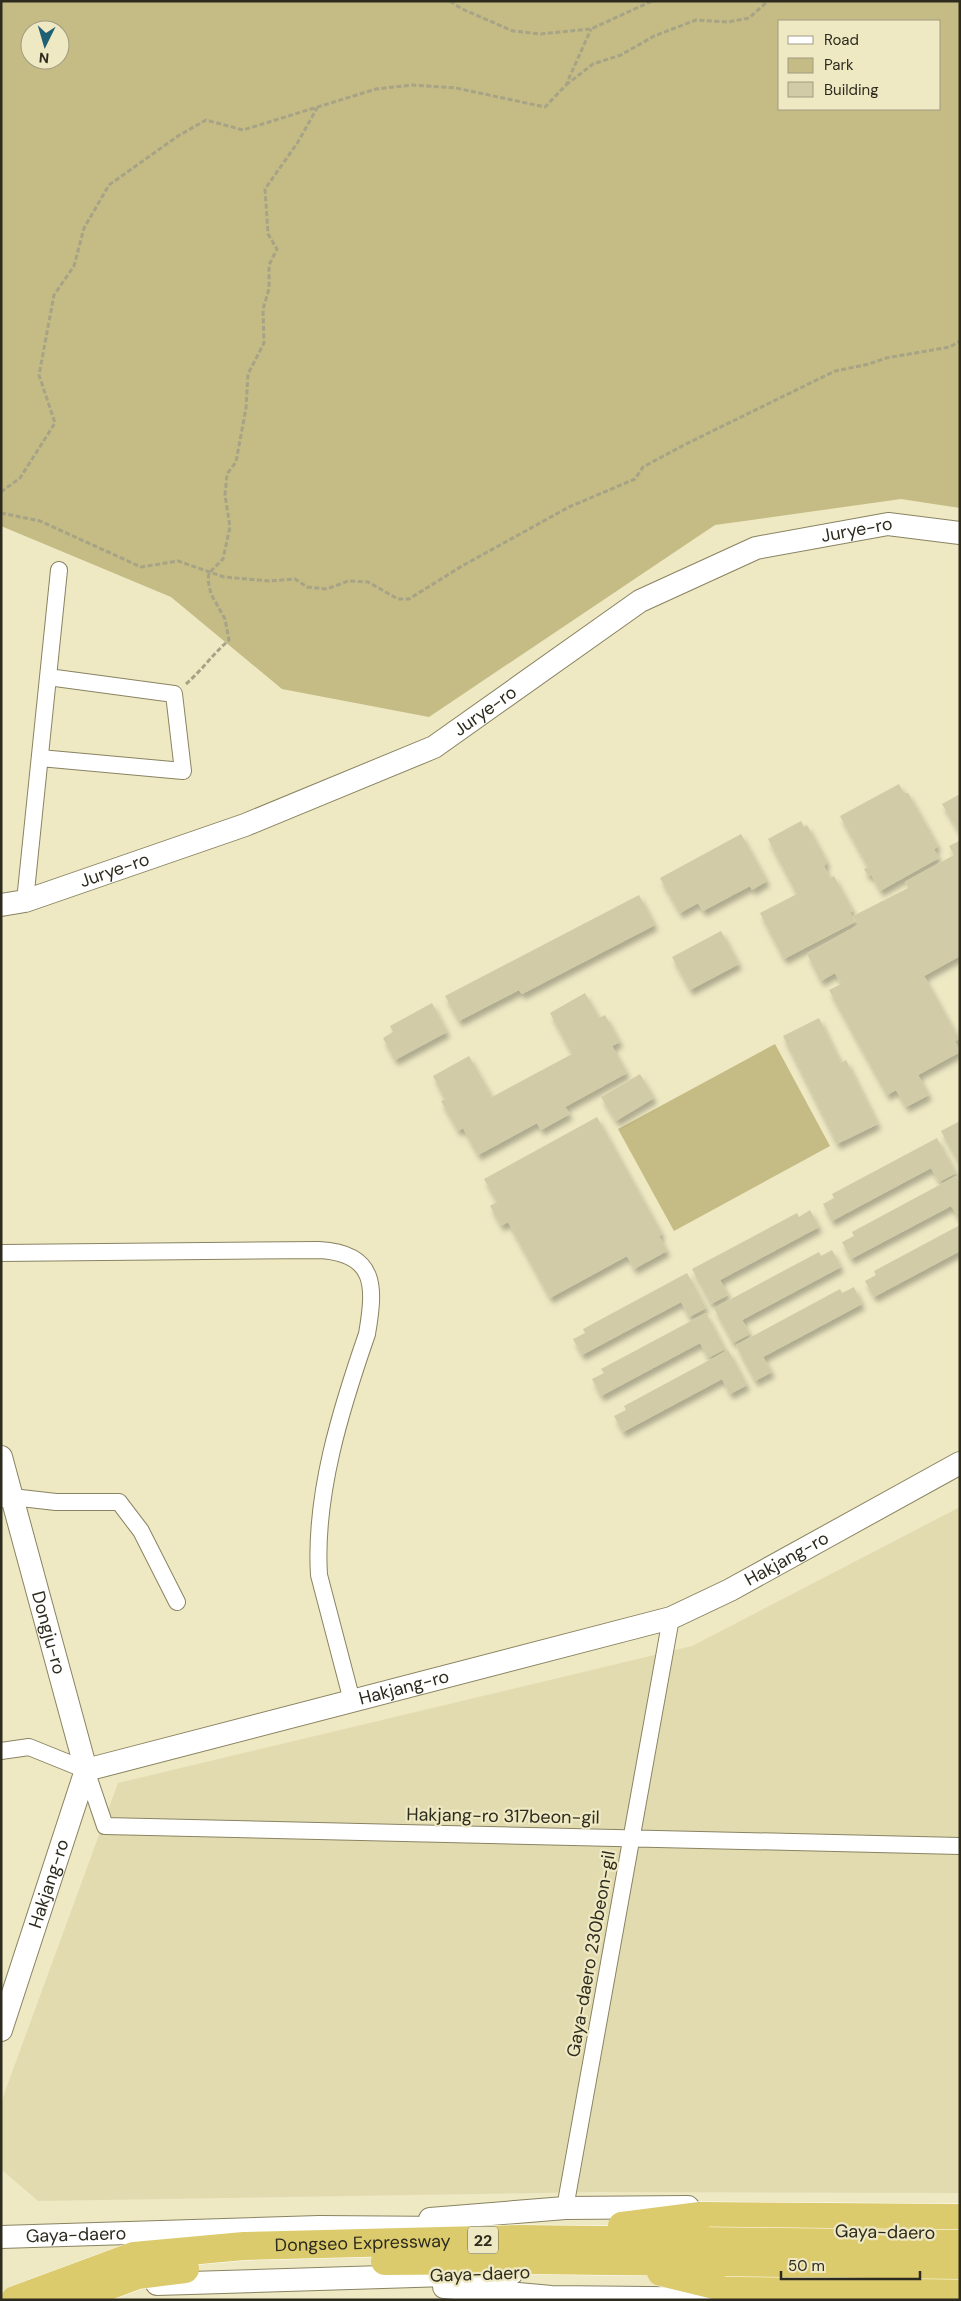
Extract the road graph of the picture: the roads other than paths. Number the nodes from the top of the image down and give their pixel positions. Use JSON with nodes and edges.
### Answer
{"nodes":[{"id":1,"x":960,"y":533,"type":"edge"},
{"id":2,"x":59,"y":570,"type":"dead end"},
{"id":3,"x":48,"y":677,"type":"junction"},
{"id":4,"x":40,"y":758,"type":"junction"},
{"id":5,"x":25,"y":901,"type":"junction"},
{"id":6,"x":1,"y":905,"type":"edge"},
{"id":7,"x":1,"y":1253,"type":"edge"},
{"id":8,"x":1,"y":1456,"type":"edge"},
{"id":9,"x":960,"y":1463,"type":"edge"},
{"id":10,"x":7,"y":1498,"type":"edge"},
{"id":11,"x":177,"y":1602,"type":"dead end"},
{"id":12,"x":671,"y":1618,"type":"junction"},
{"id":13,"x":352,"y":1701,"type":"junction"},
{"id":14,"x":1,"y":1751,"type":"edge"},
{"id":15,"x":86,"y":1770,"type":"junction"},
{"id":16,"x":633,"y":1839,"type":"junction"},
{"id":17,"x":960,"y":1846,"type":"edge"},
{"id":18,"x":1,"y":2030,"type":"edge"},
{"id":19,"x":960,"y":2205,"type":"edge"},
{"id":20,"x":565,"y":2208,"type":"junction"},
{"id":21,"x":960,"y":2218,"type":"edge"},
{"id":22,"x":1,"y":2226,"type":"edge"},
{"id":23,"x":319,"y":2227,"type":"junction"},
{"id":24,"x":960,"y":2232,"type":"edge"},
{"id":25,"x":37,"y":2236,"type":"junction"},
{"id":26,"x":1,"y":2237,"type":"edge"},
{"id":27,"x":520,"y":2239,"type":"junction"},
{"id":28,"x":960,"y":2244,"type":"edge"},
{"id":29,"x":619,"y":2260,"type":"junction"},
{"id":30,"x":960,"y":2265,"type":"edge"},
{"id":31,"x":960,"y":2276,"type":"edge"},
{"id":32,"x":332,"y":2278,"type":"junction"},
{"id":33,"x":960,"y":2288,"type":"edge"},
{"id":34,"x":1,"y":2290,"type":"edge"},
{"id":35,"x":500,"y":2296,"type":"edge"},
{"id":36,"x":551,"y":2298,"type":"edge"},
{"id":37,"x":15,"y":2300,"type":"edge"},
{"id":38,"x":71,"y":2300,"type":"edge"},
{"id":39,"x":810,"y":2300,"type":"edge"}],
"edges":[{"from":1,"to":5,"type":"main road","name":"Jurye-ro"},
{"from":2,"to":3,"type":"street"},
{"from":3,"to":4,"type":"street"},
{"from":3,"to":4,"type":"street"},
{"from":4,"to":5,"type":"street"},
{"from":5,"to":6,"type":"main road","name":"Jurye-ro"},
{"from":7,"to":13,"type":"street"},
{"from":8,"to":10,"type":"main road","name":"Dongju-ro"},
{"from":9,"to":12,"type":"main road","name":"Hakjang-ro"},
{"from":10,"to":11,"type":"street"},
{"from":10,"to":15,"type":"main road","name":"Dongju-ro"},
{"from":12,"to":13,"type":"main road","name":"Hakjang-ro"},
{"from":12,"to":16,"type":"street","name":"Gaya-daero 230beon-gil"},
{"from":13,"to":15,"type":"main road","name":"Hakjang-ro"},
{"from":14,"to":15,"type":"street"},
{"from":15,"to":16,"type":"street","name":"Hakjang-ro 317beon-gil"},
{"from":15,"to":18,"type":"main road","name":"Hakjang-ro"},
{"from":16,"to":17,"type":"street","name":"Hakjang-ro 317beon-gil"},
{"from":16,"to":20,"type":"street","name":"Gaya-daero 230beon-gil"},
{"from":19,"to":20,"type":"main road"},
{"from":20,"to":23,"type":"main road"},
{"from":21,"to":27,"type":"highway","bridge":true},
{"from":22,"to":25,"type":"main road"},
{"from":23,"to":24,"type":"main road","name":"Gaya-daero"},
{"from":23,"to":25,"type":"main road","name":"Gaya-daero"},
{"from":25,"to":26,"type":"main road","name":"Gaya-daero"},
{"from":27,"to":28,"type":"highway","name":"Dongseo Expressway","number":"22","bridge":true},
{"from":27,"to":37,"type":"highway","name":"Dongseo Expressway","number":"22","bridge":true},
{"from":29,"to":30,"type":"highway","name":"Dongseo Expressway","number":"22","bridge":true},
{"from":29,"to":33,"type":"highway","bridge":true},
{"from":29,"to":38,"type":"highway","name":"Dongseo Expressway","number":"22","bridge":true},
{"from":31,"to":32,"type":"main road","name":"Gaya-daero"},
{"from":32,"to":34,"type":"main road","name":"Gaya-daero"},
{"from":32,"to":35,"type":"main road"},
{"from":35,"to":36,"type":"main road"},
{"from":36,"to":39,"type":"main road"}]}
